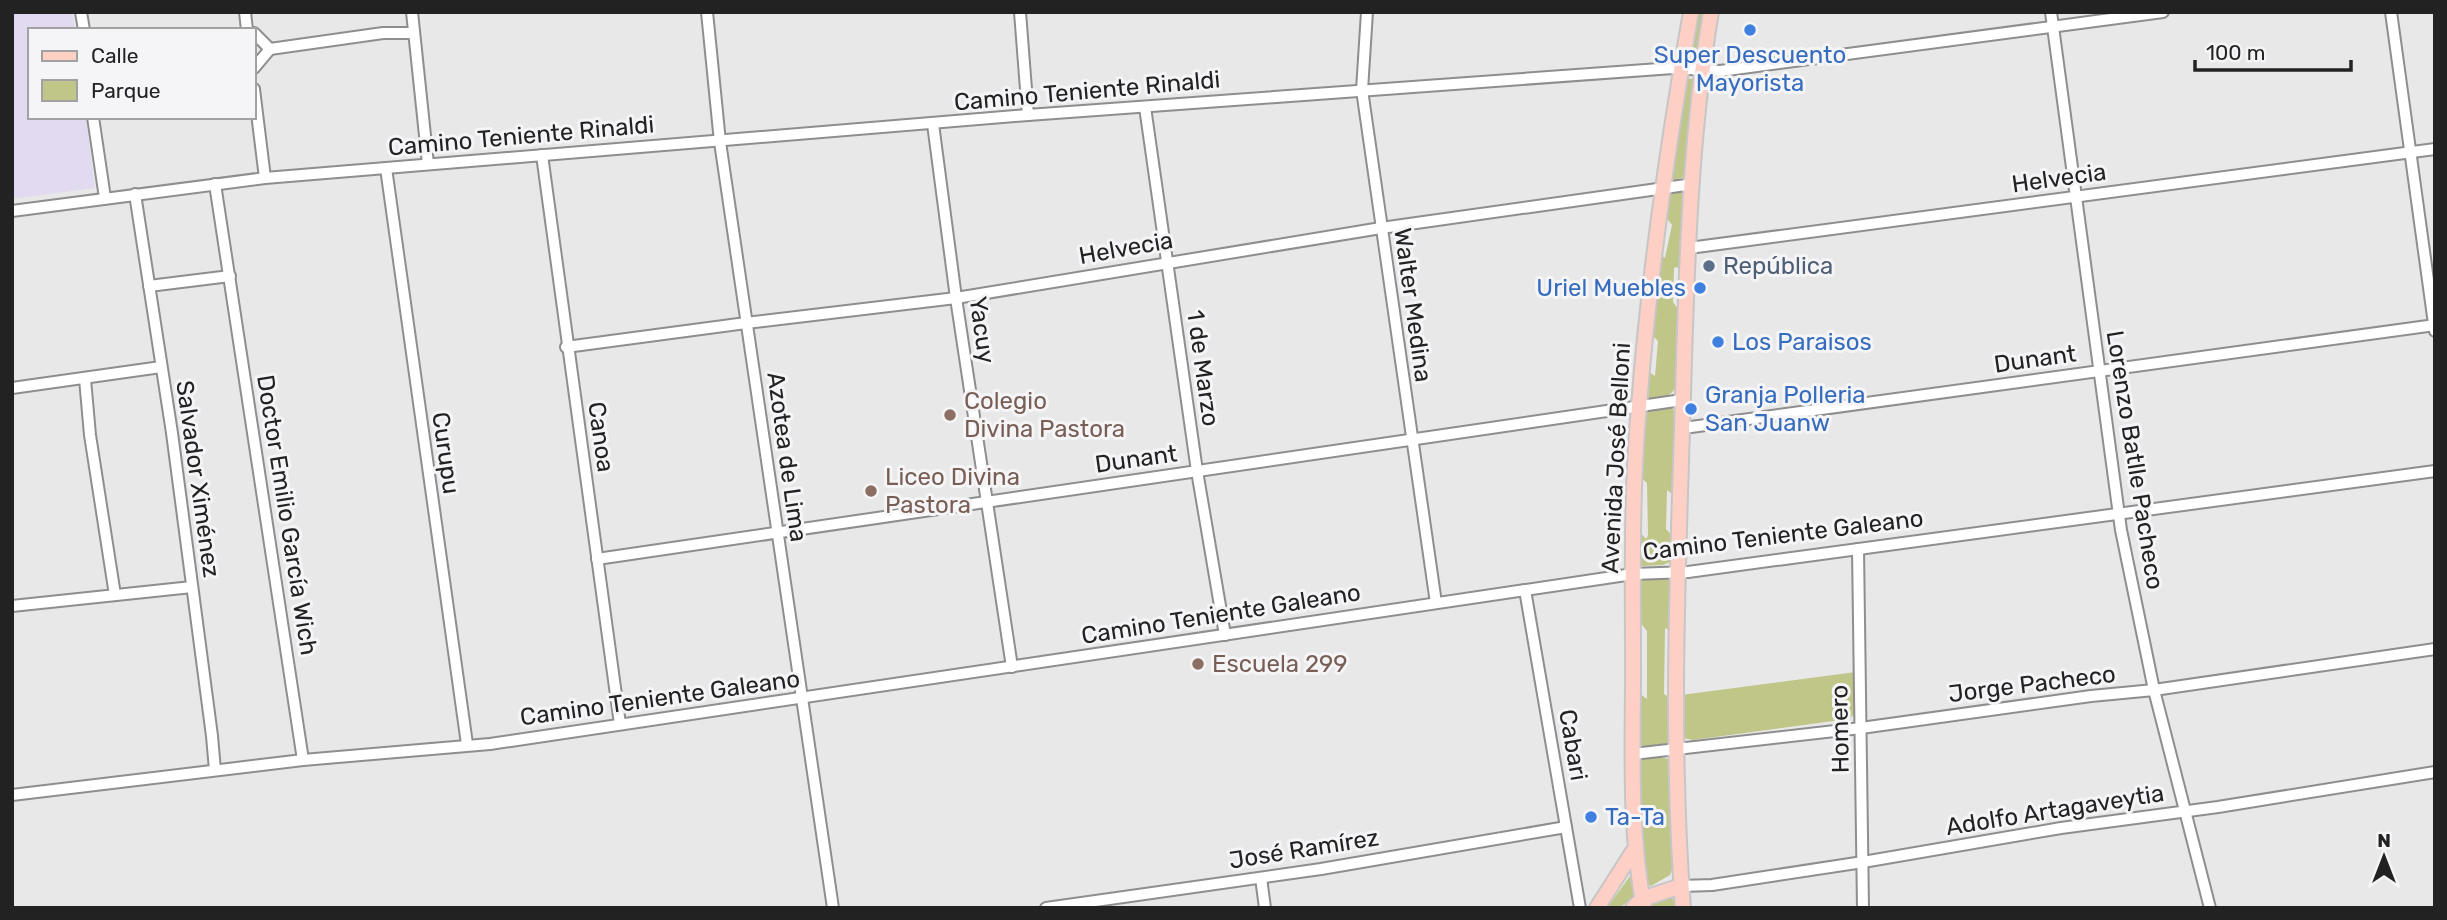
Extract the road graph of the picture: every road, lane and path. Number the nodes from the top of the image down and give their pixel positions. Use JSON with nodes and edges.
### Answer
{"nodes":[{"id":1,"x":412,"y":12,"type":"edge"},
{"id":2,"x":707,"y":12,"type":"edge"},
{"id":3,"x":1020,"y":12,"type":"edge"},
{"id":4,"x":1367,"y":12,"type":"edge"},
{"id":5,"x":1691,"y":12,"type":"edge"},
{"id":6,"x":1711,"y":12,"type":"edge"},
{"id":7,"x":2051,"y":12,"type":"edge"},
{"id":8,"x":2163,"y":12,"type":"edge"},
{"id":9,"x":2392,"y":12,"type":"edge"},
{"id":10,"x":2053,"y":27,"type":"junction"},
{"id":11,"x":414,"y":33,"type":"junction"},
{"id":12,"x":256,"y":35,"type":"edge"},
{"id":13,"x":270,"y":49,"type":"junction"},
{"id":14,"x":256,"y":66,"type":"edge"},
{"id":15,"x":1681,"y":68,"type":"junction"},
{"id":16,"x":1702,"y":71,"type":"junction"},
{"id":17,"x":1362,"y":90,"type":"junction"},
{"id":18,"x":256,"y":105,"type":"edge"},
{"id":19,"x":1145,"y":107,"type":"junction"},
{"id":20,"x":1028,"y":115,"type":"junction"},
{"id":21,"x":93,"y":119,"type":"edge"},
{"id":22,"x":933,"y":124,"type":"junction"},
{"id":23,"x":720,"y":142,"type":"junction"},
{"id":24,"x":2435,"y":149,"type":"edge"},
{"id":25,"x":2411,"y":153,"type":"junction"},
{"id":26,"x":541,"y":155,"type":"junction"},
{"id":27,"x":429,"y":164,"type":"junction"},
{"id":28,"x":386,"y":168,"type":"junction"},
{"id":29,"x":265,"y":178,"type":"junction"},
{"id":30,"x":215,"y":184,"type":"junction"},
{"id":31,"x":1693,"y":184,"type":"junction"},
{"id":32,"x":1664,"y":187,"type":"junction"},
{"id":33,"x":135,"y":194,"type":"junction"},
{"id":34,"x":2076,"y":196,"type":"junction"},
{"id":35,"x":105,"y":198,"type":"junction"},
{"id":36,"x":12,"y":211,"type":"edge"},
{"id":37,"x":1381,"y":228,"type":"junction"},
{"id":38,"x":1689,"y":248,"type":"junction"},
{"id":39,"x":1166,"y":262,"type":"junction"},
{"id":40,"x":230,"y":276,"type":"junction"},
{"id":41,"x":149,"y":286,"type":"junction"},
{"id":42,"x":956,"y":298,"type":"junction"},
{"id":43,"x":746,"y":323,"type":"junction"},
{"id":44,"x":2434,"y":325,"type":"edge"},
{"id":45,"x":2435,"y":331,"type":"edge"},
{"id":46,"x":566,"y":347,"type":"junction"},
{"id":47,"x":160,"y":367,"type":"junction"},
{"id":48,"x":2098,"y":372,"type":"junction"},
{"id":49,"x":85,"y":379,"type":"junction"},
{"id":50,"x":12,"y":388,"type":"edge"},
{"id":51,"x":1682,"y":400,"type":"junction"},
{"id":52,"x":1639,"y":406,"type":"junction"},
{"id":53,"x":1682,"y":426,"type":"junction"},
{"id":54,"x":1411,"y":440,"type":"junction"},
{"id":55,"x":1197,"y":471,"type":"junction"},
{"id":56,"x":2435,"y":471,"type":"edge"},
{"id":57,"x":986,"y":502,"type":"junction"},
{"id":58,"x":2118,"y":515,"type":"junction"},
{"id":59,"x":777,"y":531,"type":"junction"},
{"id":60,"x":1858,"y":549,"type":"junction"},
{"id":61,"x":597,"y":559,"type":"junction"},
{"id":62,"x":1679,"y":572,"type":"junction"},
{"id":63,"x":1633,"y":574,"type":"junction"},
{"id":64,"x":192,"y":587,"type":"junction"},
{"id":65,"x":1525,"y":590,"type":"junction"},
{"id":66,"x":115,"y":595,"type":"junction"},
{"id":67,"x":1436,"y":603,"type":"junction"},
{"id":68,"x":12,"y":606,"type":"edge"},
{"id":69,"x":1225,"y":635,"type":"junction"},
{"id":70,"x":2435,"y":649,"type":"edge"},
{"id":71,"x":1012,"y":667,"type":"junction"},
{"id":72,"x":2154,"y":690,"type":"junction"},
{"id":73,"x":802,"y":699,"type":"junction"},
{"id":74,"x":620,"y":724,"type":"junction"},
{"id":75,"x":1861,"y":728,"type":"junction"},
{"id":76,"x":467,"y":744,"type":"junction"},
{"id":77,"x":1676,"y":750,"type":"junction"},
{"id":78,"x":1633,"y":754,"type":"junction"},
{"id":79,"x":303,"y":760,"type":"junction"},
{"id":80,"x":215,"y":770,"type":"junction"},
{"id":81,"x":2435,"y":772,"type":"edge"},
{"id":82,"x":12,"y":795,"type":"edge"},
{"id":83,"x":2186,"y":810,"type":"junction"},
{"id":84,"x":1566,"y":827,"type":"junction"},
{"id":85,"x":1634,"y":850,"type":"junction"},
{"id":86,"x":1863,"y":862,"type":"junction"},
{"id":87,"x":1261,"y":878,"type":"junction"},
{"id":88,"x":1681,"y":886,"type":"junction"},
{"id":89,"x":1640,"y":905,"type":"edge"},
{"id":90,"x":833,"y":908,"type":"edge"},
{"id":91,"x":1046,"y":908,"type":"edge"},
{"id":92,"x":1265,"y":908,"type":"edge"},
{"id":93,"x":1580,"y":908,"type":"edge"},
{"id":94,"x":1597,"y":908,"type":"edge"},
{"id":95,"x":1683,"y":908,"type":"edge"},
{"id":96,"x":1863,"y":908,"type":"edge"},
{"id":97,"x":2210,"y":908,"type":"edge"}],
"edges":[{"from":1,"to":11,"type":"street"},
{"from":2,"to":23,"type":"street","name":"Azotea de Lima"},
{"from":3,"to":20,"type":"street"},
{"from":4,"to":17,"type":"street","name":"Walter Medina"},
{"from":5,"to":15,"type":"main road","name":"Avenida José Belloni"},
{"from":6,"to":16,"type":"main road"},
{"from":7,"to":10,"type":"street","name":"Lorenzo Batlle Pacheco"},
{"from":8,"to":10,"type":"street","name":"Camino Teniente Rinaldi"},
{"from":9,"to":25,"type":"street"},
{"from":10,"to":16,"type":"street","name":"Camino Teniente Rinaldi"},
{"from":10,"to":34,"type":"street","name":"Lorenzo Batlle Pacheco"},
{"from":11,"to":13,"type":"street"},
{"from":11,"to":27,"type":"street"},
{"from":12,"to":13,"type":"street"},
{"from":13,"to":14,"type":"street"},
{"from":15,"to":16,"type":"street","name":"Camino Teniente Rinaldi"},
{"from":15,"to":17,"type":"street","name":"Camino Teniente Rinaldi"},
{"from":15,"to":32,"type":"main road","name":"Avenida José Belloni"},
{"from":16,"to":31,"type":"main road"},
{"from":17,"to":19,"type":"street","name":"Camino Teniente Rinaldi"},
{"from":17,"to":37,"type":"street","name":"Walter Medina"},
{"from":18,"to":29,"type":"street"},
{"from":19,"to":20,"type":"street","name":"Camino Teniente Rinaldi"},
{"from":19,"to":39,"type":"street","name":"1 de Marzo"},
{"from":20,"to":22,"type":"street","name":"Camino Teniente Rinaldi"},
{"from":21,"to":35,"type":"street"},
{"from":22,"to":23,"type":"street","name":"Camino Teniente Rinaldi"},
{"from":22,"to":42,"type":"street","name":"Yacuy"},
{"from":23,"to":26,"type":"street","name":"Camino Teniente Rinaldi"},
{"from":23,"to":43,"type":"street","name":"Azotea de Lima"},
{"from":24,"to":25,"type":"street","name":"Helvecia"},
{"from":25,"to":34,"type":"street","name":"Helvecia"},
{"from":25,"to":44,"type":"street"},
{"from":26,"to":27,"type":"street","name":"Camino Teniente Rinaldi"},
{"from":26,"to":46,"type":"street","name":"Canoa"},
{"from":27,"to":28,"type":"street","name":"Camino Teniente Rinaldi"},
{"from":28,"to":29,"type":"street","name":"Camino Teniente Rinaldi"},
{"from":28,"to":76,"type":"street","name":"Curupu"},
{"from":29,"to":30,"type":"street","name":"Camino Teniente Rinaldi"},
{"from":30,"to":33,"type":"street","name":"Camino Teniente Rinaldi"},
{"from":30,"to":40,"type":"street","name":"Doctor Emilio García Wich"},
{"from":31,"to":32,"type":"street","name":"Helvecia"},
{"from":31,"to":38,"type":"main road"},
{"from":32,"to":37,"type":"street","name":"Helvecia"},
{"from":32,"to":52,"type":"main road","name":"Avenida José Belloni"},
{"from":33,"to":35,"type":"street","name":"Camino Teniente Rinaldi"},
{"from":33,"to":41,"type":"street","name":"Salvador Ximénez"},
{"from":34,"to":38,"type":"street","name":"Helvecia"},
{"from":34,"to":48,"type":"street","name":"Lorenzo Batlle Pacheco"},
{"from":35,"to":36,"type":"street","name":"Camino Teniente Rinaldi"},
{"from":37,"to":39,"type":"street","name":"Helvecia"},
{"from":37,"to":54,"type":"street","name":"Walter Medina"},
{"from":38,"to":51,"type":"main road"},
{"from":39,"to":42,"type":"street","name":"Helvecia"},
{"from":39,"to":55,"type":"street","name":"1 de Marzo"},
{"from":40,"to":41,"type":"street"},
{"from":40,"to":79,"type":"street","name":"Doctor Emilio García Wich"},
{"from":41,"to":47,"type":"street","name":"Salvador Ximénez"},
{"from":42,"to":43,"type":"street","name":"Helvecia"},
{"from":42,"to":57,"type":"street","name":"Yacuy"},
{"from":43,"to":46,"type":"street","name":"Helvecia"},
{"from":43,"to":59,"type":"street","name":"Azotea de Lima"},
{"from":44,"to":45,"type":"street"},
{"from":44,"to":48,"type":"street","name":"Dunant"},
{"from":46,"to":61,"type":"street","name":"Canoa"},
{"from":47,"to":49,"type":"street"},
{"from":47,"to":64,"type":"street","name":"Salvador Ximénez"},
{"from":48,"to":53,"type":"street","name":"Dunant"},
{"from":48,"to":58,"type":"street","name":"Lorenzo Batlle Pacheco"},
{"from":49,"to":50,"type":"street"},
{"from":49,"to":66,"type":"street"},
{"from":51,"to":52,"type":"street","name":"Dunant"},
{"from":51,"to":53,"type":"main road"},
{"from":52,"to":54,"type":"street","name":"Dunant"},
{"from":52,"to":63,"type":"main road","name":"Avenida José Belloni"},
{"from":53,"to":62,"type":"main road"},
{"from":54,"to":55,"type":"street","name":"Dunant"},
{"from":54,"to":67,"type":"street","name":"Walter Medina"},
{"from":55,"to":57,"type":"street","name":"Dunant"},
{"from":55,"to":69,"type":"street","name":"1 de Marzo"},
{"from":56,"to":58,"type":"street","name":"Camino Teniente Galeano"},
{"from":57,"to":59,"type":"street","name":"Dunant"},
{"from":57,"to":71,"type":"street","name":"Yacuy"},
{"from":58,"to":60,"type":"street","name":"Camino Teniente Galeano"},
{"from":58,"to":72,"type":"street","name":"Lorenzo Batlle Pacheco"},
{"from":59,"to":61,"type":"street","name":"Dunant"},
{"from":59,"to":73,"type":"street","name":"Azotea de Lima"},
{"from":60,"to":62,"type":"street","name":"Camino Teniente Galeano"},
{"from":60,"to":75,"type":"street","name":"Homero"},
{"from":61,"to":74,"type":"street","name":"Canoa"},
{"from":62,"to":63,"type":"street","name":"Camino Teniente Galeano"},
{"from":62,"to":77,"type":"main road"},
{"from":63,"to":65,"type":"street","name":"Camino Teniente Galeano"},
{"from":63,"to":78,"type":"main road","name":"Avenida José Belloni"},
{"from":64,"to":66,"type":"street"},
{"from":64,"to":80,"type":"street","name":"Salvador Ximénez"},
{"from":65,"to":67,"type":"street","name":"Camino Teniente Galeano"},
{"from":65,"to":84,"type":"street","name":"Cabari"},
{"from":66,"to":68,"type":"street"},
{"from":67,"to":69,"type":"street","name":"Camino Teniente Galeano"},
{"from":69,"to":71,"type":"street","name":"Camino Teniente Galeano"},
{"from":70,"to":72,"type":"street","name":"Jorge Pacheco"},
{"from":71,"to":73,"type":"street","name":"Camino Teniente Galeano"},
{"from":72,"to":75,"type":"street","name":"Jorge Pacheco"},
{"from":72,"to":83,"type":"street","name":"Lorenzo Batlle Pacheco"},
{"from":73,"to":74,"type":"street","name":"Camino Teniente Galeano"},
{"from":73,"to":90,"type":"street","name":"Azotea de Lima"},
{"from":74,"to":76,"type":"street","name":"Camino Teniente Galeano"},
{"from":75,"to":77,"type":"street","name":"Jorge Pacheco"},
{"from":75,"to":86,"type":"street","name":"Homero"},
{"from":76,"to":79,"type":"street","name":"Camino Teniente Galeano"},
{"from":77,"to":78,"type":"street","name":"Jorge Pacheco"},
{"from":77,"to":88,"type":"main road"},
{"from":78,"to":85,"type":"main road","name":"Avenida José Belloni"},
{"from":79,"to":80,"type":"street","name":"Camino Teniente Galeano"},
{"from":80,"to":82,"type":"street","name":"Camino Teniente Galeano"},
{"from":81,"to":83,"type":"street","name":"Adolfo Artagaveytia"},
{"from":83,"to":86,"type":"street","name":"Adolfo Artagaveytia"},
{"from":83,"to":97,"type":"street","name":"Lorenzo Batlle Pacheco"},
{"from":84,"to":87,"type":"street","name":"José Ramírez"},
{"from":84,"to":93,"type":"street","name":"Cabari"},
{"from":85,"to":89,"type":"main road","name":"Avenida José Belloni"},
{"from":85,"to":94,"type":"main road"},
{"from":86,"to":88,"type":"street","name":"Adolfo Artagaveytia"},
{"from":86,"to":96,"type":"street","name":"Homero"},
{"from":87,"to":91,"type":"street","name":"José Ramírez"},
{"from":87,"to":92,"type":"street"},
{"from":88,"to":89,"type":"main road"},
{"from":88,"to":95,"type":"main road"}]}
